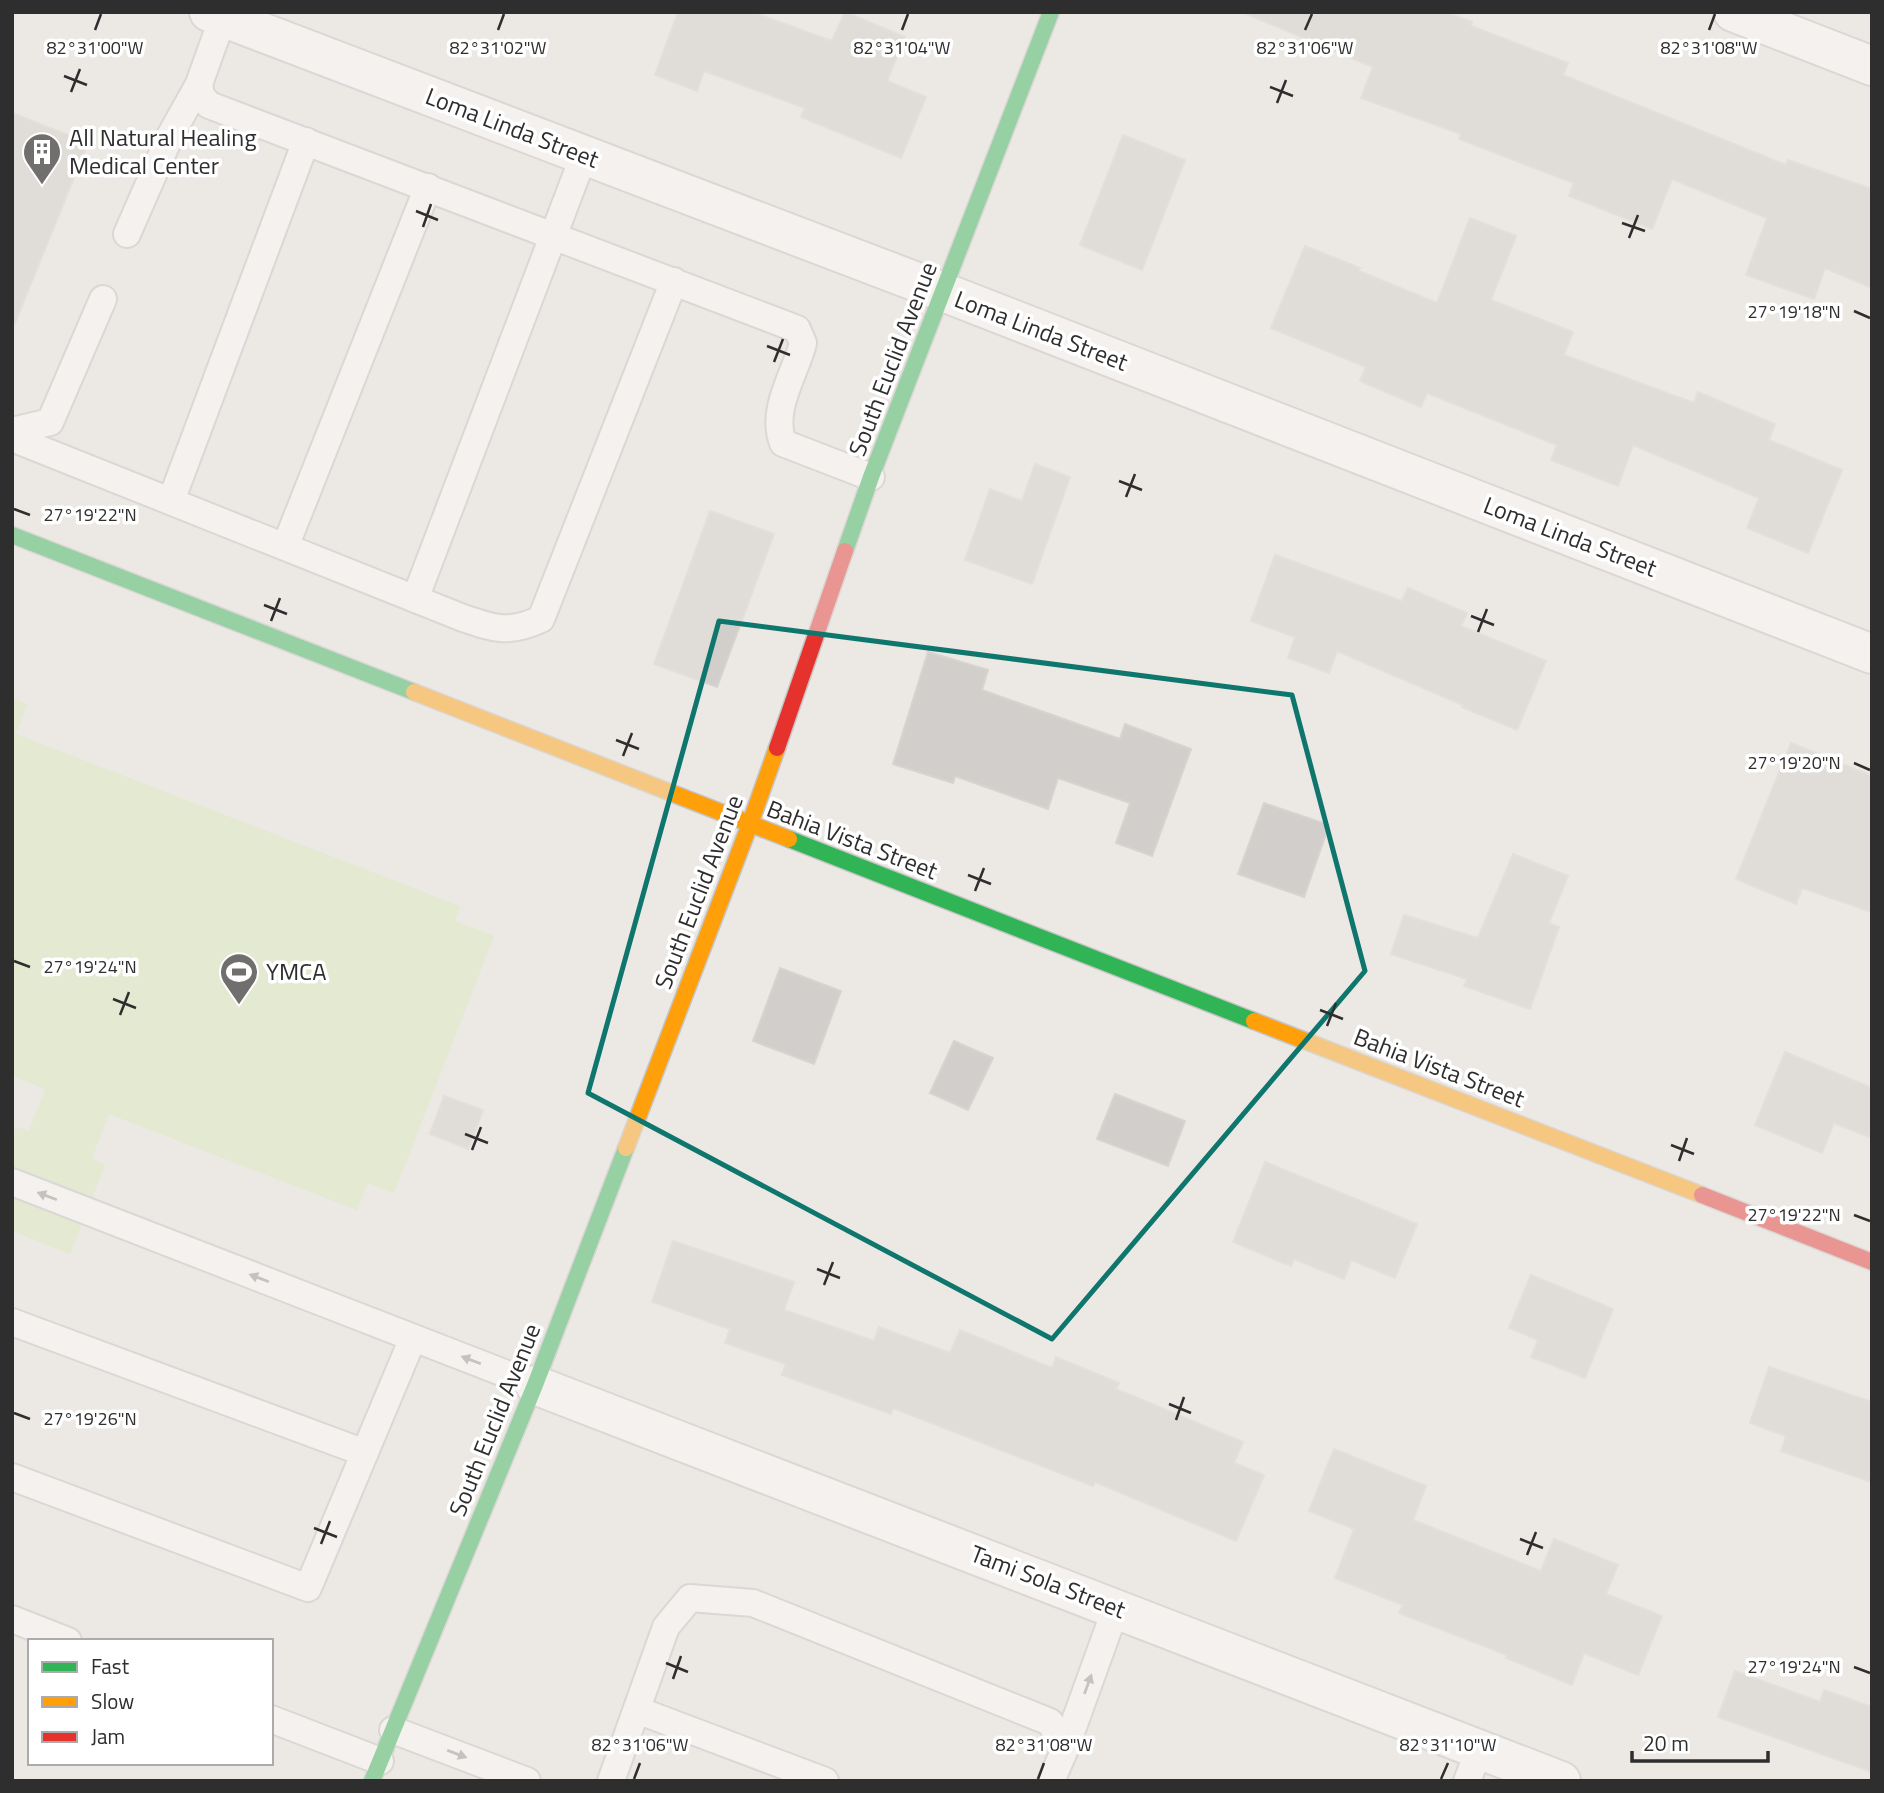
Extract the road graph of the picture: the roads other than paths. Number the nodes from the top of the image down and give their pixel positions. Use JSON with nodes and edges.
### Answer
{"nodes":[{"id":1,"x":1051,"y":12,"type":"edge"},
{"id":2,"x":1732,"y":12,"type":"edge"},
{"id":3,"x":216,"y":15,"type":"edge"},
{"id":4,"x":1872,"y":65,"type":"edge"},
{"id":5,"x":198,"y":84,"type":"junction"},
{"id":6,"x":306,"y":141,"type":"junction"},
{"id":7,"x":584,"y":155,"type":"junction"},
{"id":8,"x":428,"y":187,"type":"junction"},
{"id":9,"x":127,"y":234,"type":"dead end"},
{"id":10,"x":555,"y":235,"type":"junction"},
{"id":11,"x":674,"y":281,"type":"junction"},
{"id":12,"x":943,"y":292,"type":"junction"},
{"id":13,"x":103,"y":299,"type":"dead end"},
{"id":14,"x":12,"y":432,"type":"edge"},
{"id":15,"x":12,"y":438,"type":"edge"},
{"id":16,"x":871,"y":477,"type":"junction"},
{"id":17,"x":171,"y":501,"type":"junction"},
{"id":18,"x":12,"y":535,"type":"edge"},
{"id":19,"x":285,"y":547,"type":"junction"},
{"id":20,"x":415,"y":599,"type":"junction"},
{"id":21,"x":1872,"y":654,"type":"edge"},
{"id":22,"x":750,"y":824,"type":"junction"},
{"id":23,"x":12,"y":1182,"type":"edge"},
{"id":24,"x":1872,"y":1262,"type":"edge"},
{"id":25,"x":12,"y":1322,"type":"edge"},
{"id":26,"x":413,"y":1338,"type":"junction"},
{"id":27,"x":534,"y":1385,"type":"junction"},
{"id":28,"x":365,"y":1452,"type":"junction"},
{"id":29,"x":12,"y":1477,"type":"edge"},
{"id":30,"x":1116,"y":1608,"type":"junction"},
{"id":31,"x":12,"y":1619,"type":"edge"},
{"id":32,"x":63,"y":1639,"type":"edge"},
{"id":33,"x":637,"y":1710,"type":"junction"},
{"id":34,"x":273,"y":1720,"type":"edge"},
{"id":35,"x":393,"y":1730,"type":"junction"},
{"id":36,"x":1065,"y":1749,"type":"junction"},
{"id":37,"x":1474,"y":1765,"type":"edge"},
{"id":38,"x":376,"y":1771,"type":"edge"},
{"id":39,"x":527,"y":1781,"type":"edge"},
{"id":40,"x":611,"y":1781,"type":"edge"},
{"id":41,"x":825,"y":1781,"type":"edge"},
{"id":42,"x":1051,"y":1781,"type":"edge"},
{"id":43,"x":1561,"y":1781,"type":"edge"}],
"edges":[{"from":1,"to":12,"type":"street","name":"South Euclid Avenue"},
{"from":2,"to":4,"type":"street"},
{"from":3,"to":5,"type":"lane"},
{"from":3,"to":7,"type":"street","name":"Loma Linda Street"},
{"from":5,"to":6,"type":"lane"},
{"from":5,"to":9,"type":"lane"},
{"from":6,"to":8,"type":"lane"},
{"from":6,"to":17,"type":"lane"},
{"from":7,"to":10,"type":"lane"},
{"from":7,"to":12,"type":"street","name":"Loma Linda Street"},
{"from":8,"to":10,"type":"lane"},
{"from":8,"to":19,"type":"lane"},
{"from":10,"to":11,"type":"lane"},
{"from":10,"to":20,"type":"lane"},
{"from":11,"to":16,"type":"lane"},
{"from":11,"to":20,"type":"lane"},
{"from":12,"to":16,"type":"street","name":"South Euclid Avenue"},
{"from":12,"to":21,"type":"street","name":"Loma Linda Street"},
{"from":13,"to":14,"type":"lane"},
{"from":15,"to":17,"type":"lane"},
{"from":16,"to":22,"type":"street","name":"South Euclid Avenue"},
{"from":17,"to":19,"type":"lane"},
{"from":18,"to":22,"type":"street","name":"Bahia Vista Street"},
{"from":19,"to":20,"type":"lane"},
{"from":22,"to":24,"type":"street","name":"Bahia Vista Street"},
{"from":22,"to":27,"type":"street","name":"South Euclid Avenue"},
{"from":26,"to":23,"type":"lane","one_way":true},
{"from":25,"to":28,"type":"lane"},
{"from":27,"to":26,"type":"lane","one_way":true},
{"from":26,"to":28,"type":"lane"},
{"from":27,"to":30,"type":"street","name":"Tami Sola Street"},
{"from":27,"to":35,"type":"street","name":"South Euclid Avenue"},
{"from":28,"to":29,"type":"lane"},
{"from":36,"to":30,"type":"lane","one_way":true},
{"from":30,"to":37,"type":"street","name":"Tami Sola Street"},
{"from":31,"to":32,"type":"lane"},
{"from":33,"to":36,"type":"lane"},
{"from":33,"to":40,"type":"lane"},
{"from":33,"to":41,"type":"lane"},
{"from":34,"to":38,"type":"lane"},
{"from":35,"to":38,"type":"street","name":"South Euclid Avenue"},
{"from":35,"to":39,"type":"lane","one_way":true},
{"from":36,"to":42,"type":"lane"},
{"from":37,"to":43,"type":"street","name":"Tami Sola Street"}]}
